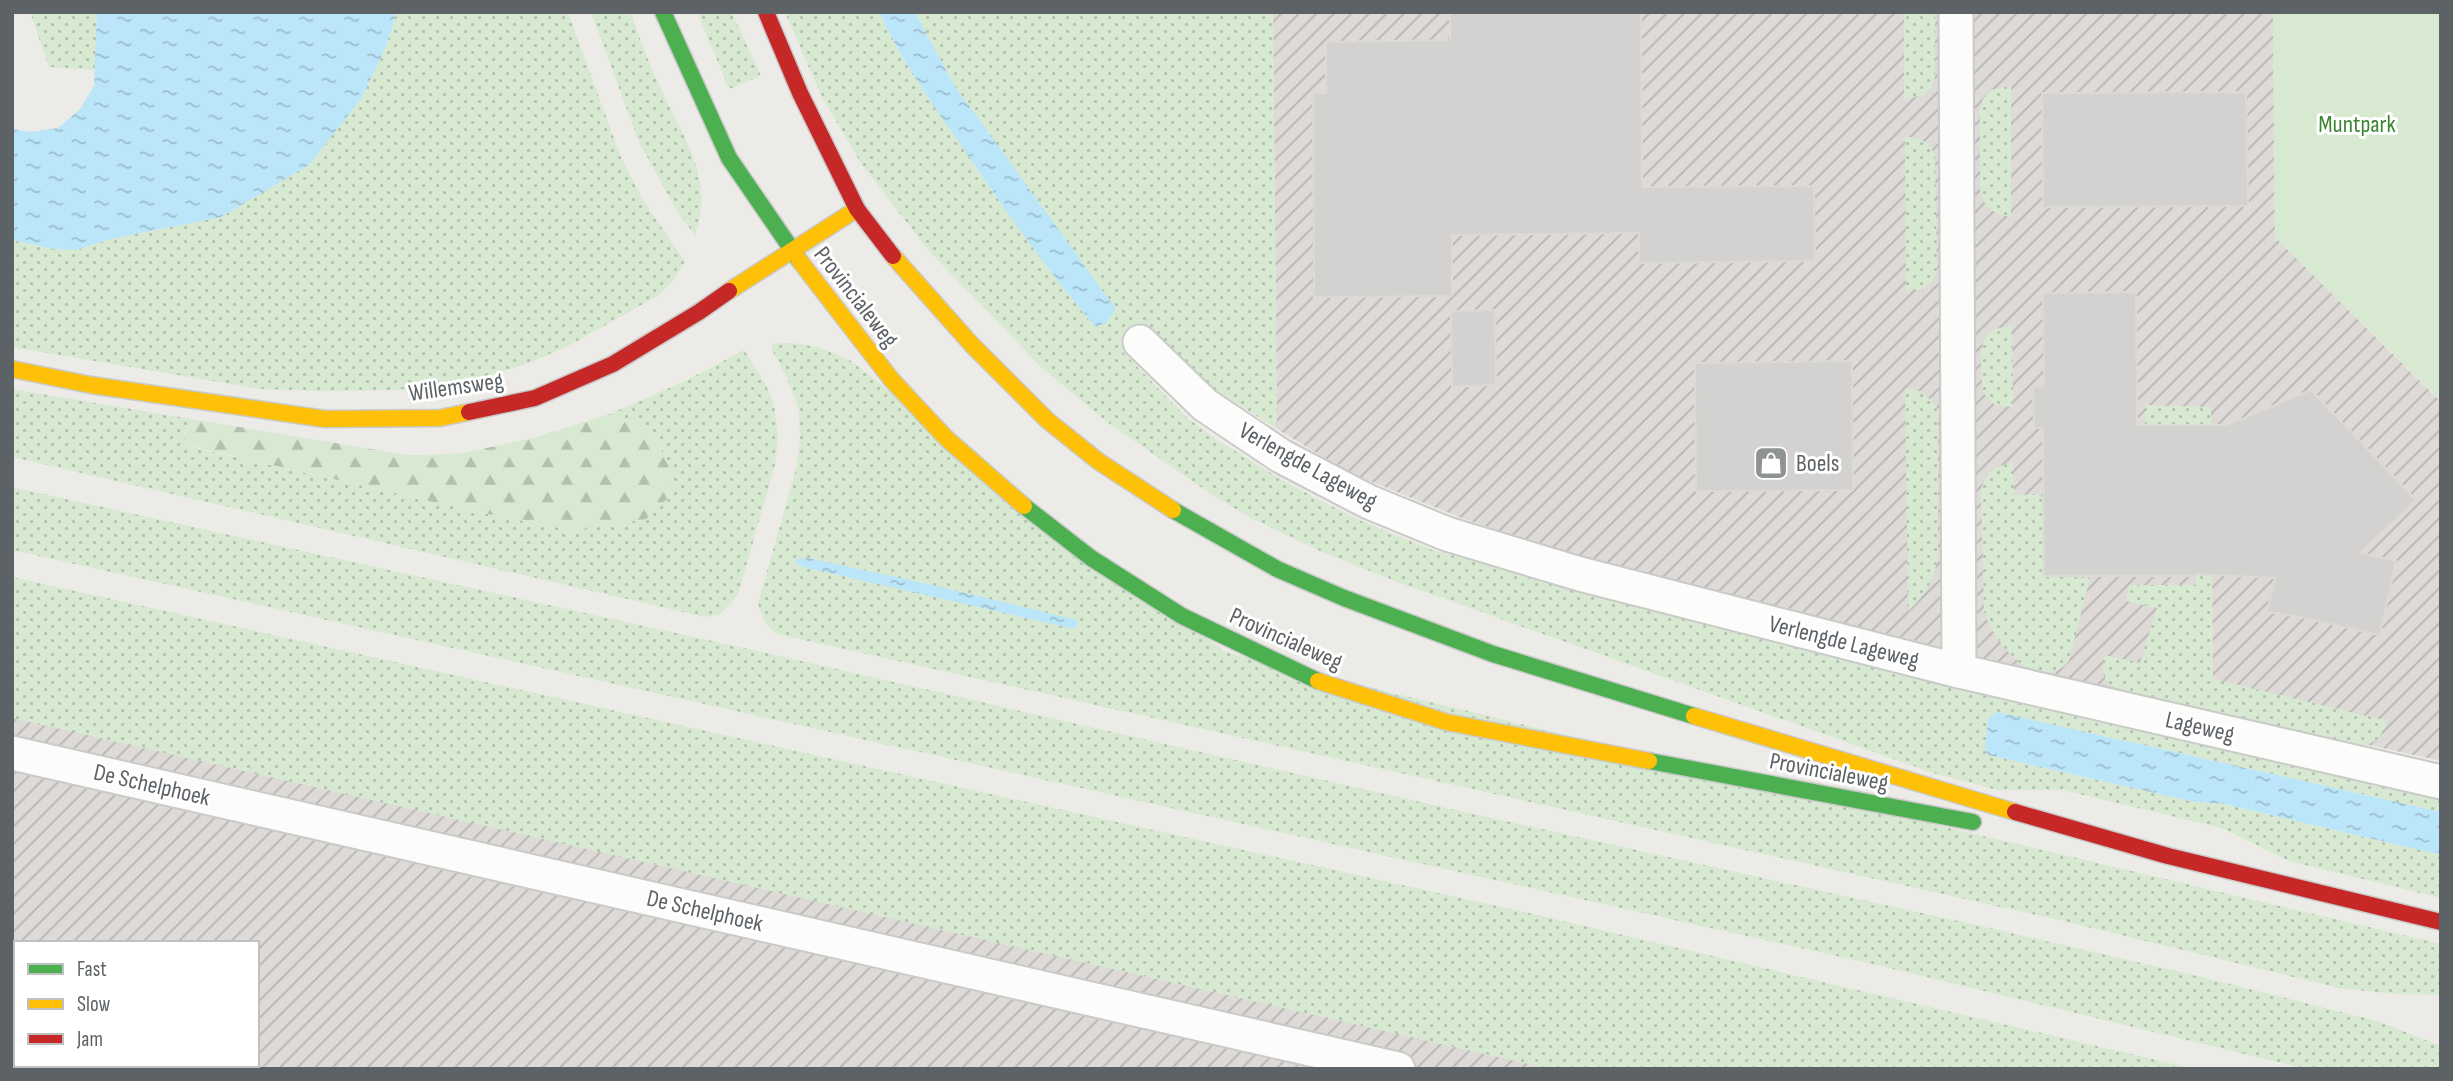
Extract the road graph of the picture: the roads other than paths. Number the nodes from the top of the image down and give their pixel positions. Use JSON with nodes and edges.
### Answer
{"nodes":[{"id":1,"x":663,"y":12,"type":"edge"},
{"id":2,"x":766,"y":12,"type":"edge"},
{"id":3,"x":1956,"y":12,"type":"edge"},
{"id":4,"x":857,"y":209,"type":"junction"},
{"id":5,"x":792,"y":251,"type":"junction"},
{"id":6,"x":1140,"y":342,"type":"dead end"},
{"id":7,"x":12,"y":369,"type":"edge"},
{"id":8,"x":1959,"y":671,"type":"junction"},
{"id":9,"x":12,"y":752,"type":"edge"},
{"id":10,"x":2441,"y":782,"type":"edge"},
{"id":11,"x":1993,"y":825,"type":"dead end"},
{"id":12,"x":2020,"y":830,"type":"dead end"},
{"id":13,"x":2168,"y":856,"type":"junction"},
{"id":14,"x":2441,"y":922,"type":"edge"},
{"id":15,"x":1398,"y":1069,"type":"edge"}],
"edges":[{"from":1,"to":5,"type":"main road","name":"Provincialeweg"},
{"from":2,"to":4,"type":"main road","name":"Provincialeweg"},
{"from":3,"to":8,"type":"street","name":"Verlengde Lageweg"},
{"from":4,"to":5,"type":"main road","name":"Willemsweg"},
{"from":4,"to":13,"type":"main road","name":"Provincialeweg"},
{"from":5,"to":7,"type":"main road","name":"Willemsweg"},
{"from":5,"to":11,"type":"main road","name":"Provincialeweg"},
{"from":6,"to":8,"type":"street","name":"Verlengde Lageweg"},
{"from":8,"to":10,"type":"street","name":"Lageweg"},
{"from":9,"to":15,"type":"street","name":"De Schelphoek"},
{"from":12,"to":13,"type":"main road","name":"Provincialeweg"},
{"from":13,"to":14,"type":"main road","name":"Provincialeweg"}]}
